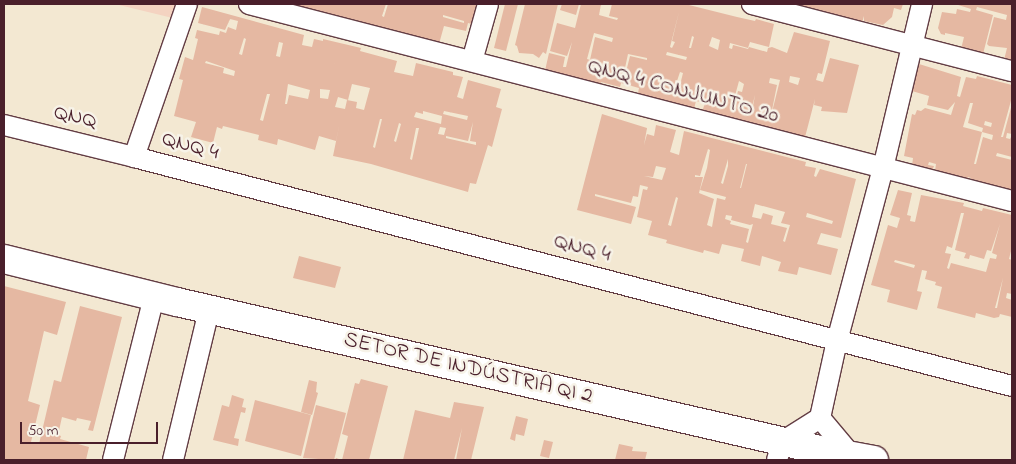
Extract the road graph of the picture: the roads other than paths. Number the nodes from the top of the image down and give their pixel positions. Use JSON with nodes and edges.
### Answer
{"nodes":[{"id":1,"x":187,"y":4,"type":"edge"},
{"id":2,"x":248,"y":4,"type":"edge"},
{"id":3,"x":488,"y":4,"type":"edge"},
{"id":4,"x":752,"y":4,"type":"edge"},
{"id":5,"x":922,"y":4,"type":"edge"},
{"id":6,"x":779,"y":7,"type":"edge"},
{"id":7,"x":911,"y":45,"type":"junction"},
{"id":8,"x":472,"y":61,"type":"junction"},
{"id":9,"x":1012,"y":71,"type":"edge"},
{"id":10,"x":4,"y":125,"type":"edge"},
{"id":11,"x":134,"y":157,"type":"junction"},
{"id":12,"x":883,"y":168,"type":"junction"},
{"id":13,"x":1012,"y":201,"type":"edge"},
{"id":14,"x":4,"y":259,"type":"edge"},
{"id":15,"x":154,"y":297,"type":"junction"},
{"id":16,"x":209,"y":310,"type":"junction"},
{"id":17,"x":837,"y":340,"type":"junction"},
{"id":18,"x":1012,"y":386,"type":"edge"},
{"id":19,"x":820,"y":418,"type":"junction"},
{"id":20,"x":780,"y":451,"type":"edge"},
{"id":21,"x":858,"y":458,"type":"edge"},
{"id":22,"x":113,"y":460,"type":"edge"},
{"id":23,"x":173,"y":460,"type":"edge"}],
"edges":[{"from":1,"to":11,"type":"street","name":"QNQ 4"},
{"from":2,"to":8,"type":"street","name":"QNQ 4 CONJUNTO 20"},
{"from":3,"to":8,"type":"street"},
{"from":4,"to":6,"type":"street"},
{"from":5,"to":7,"type":"street"},
{"from":6,"to":7,"type":"street"},
{"from":7,"to":9,"type":"street"},
{"from":7,"to":12,"type":"street"},
{"from":8,"to":12,"type":"street","name":"QNQ 4 CONJUNTO 20"},
{"from":10,"to":11,"type":"street","name":"QNQ"},
{"from":11,"to":17,"type":"street","name":"QNQ 4"},
{"from":12,"to":13,"type":"street","name":"QNQ 4 CONJUNTO 20"},
{"from":12,"to":17,"type":"street"},
{"from":14,"to":15,"type":"street","name":"SETOR DE INDÚSTRIA QI 2"},
{"from":15,"to":16,"type":"street","name":"SETOR DE INDÚSTRIA QI 2"},
{"from":15,"to":22,"type":"street"},
{"from":16,"to":20,"type":"street","name":"SETOR DE INDÚSTRIA QI 2"},
{"from":16,"to":23,"type":"street"},
{"from":17,"to":18,"type":"street","name":"QNQ 4"},
{"from":17,"to":19,"type":"street"},
{"from":19,"to":20,"type":"street"},
{"from":19,"to":21,"type":"street"},
{"from":20,"to":21,"type":"street","name":"SETOR DE INDÚSTRIA QI 2"}]}
